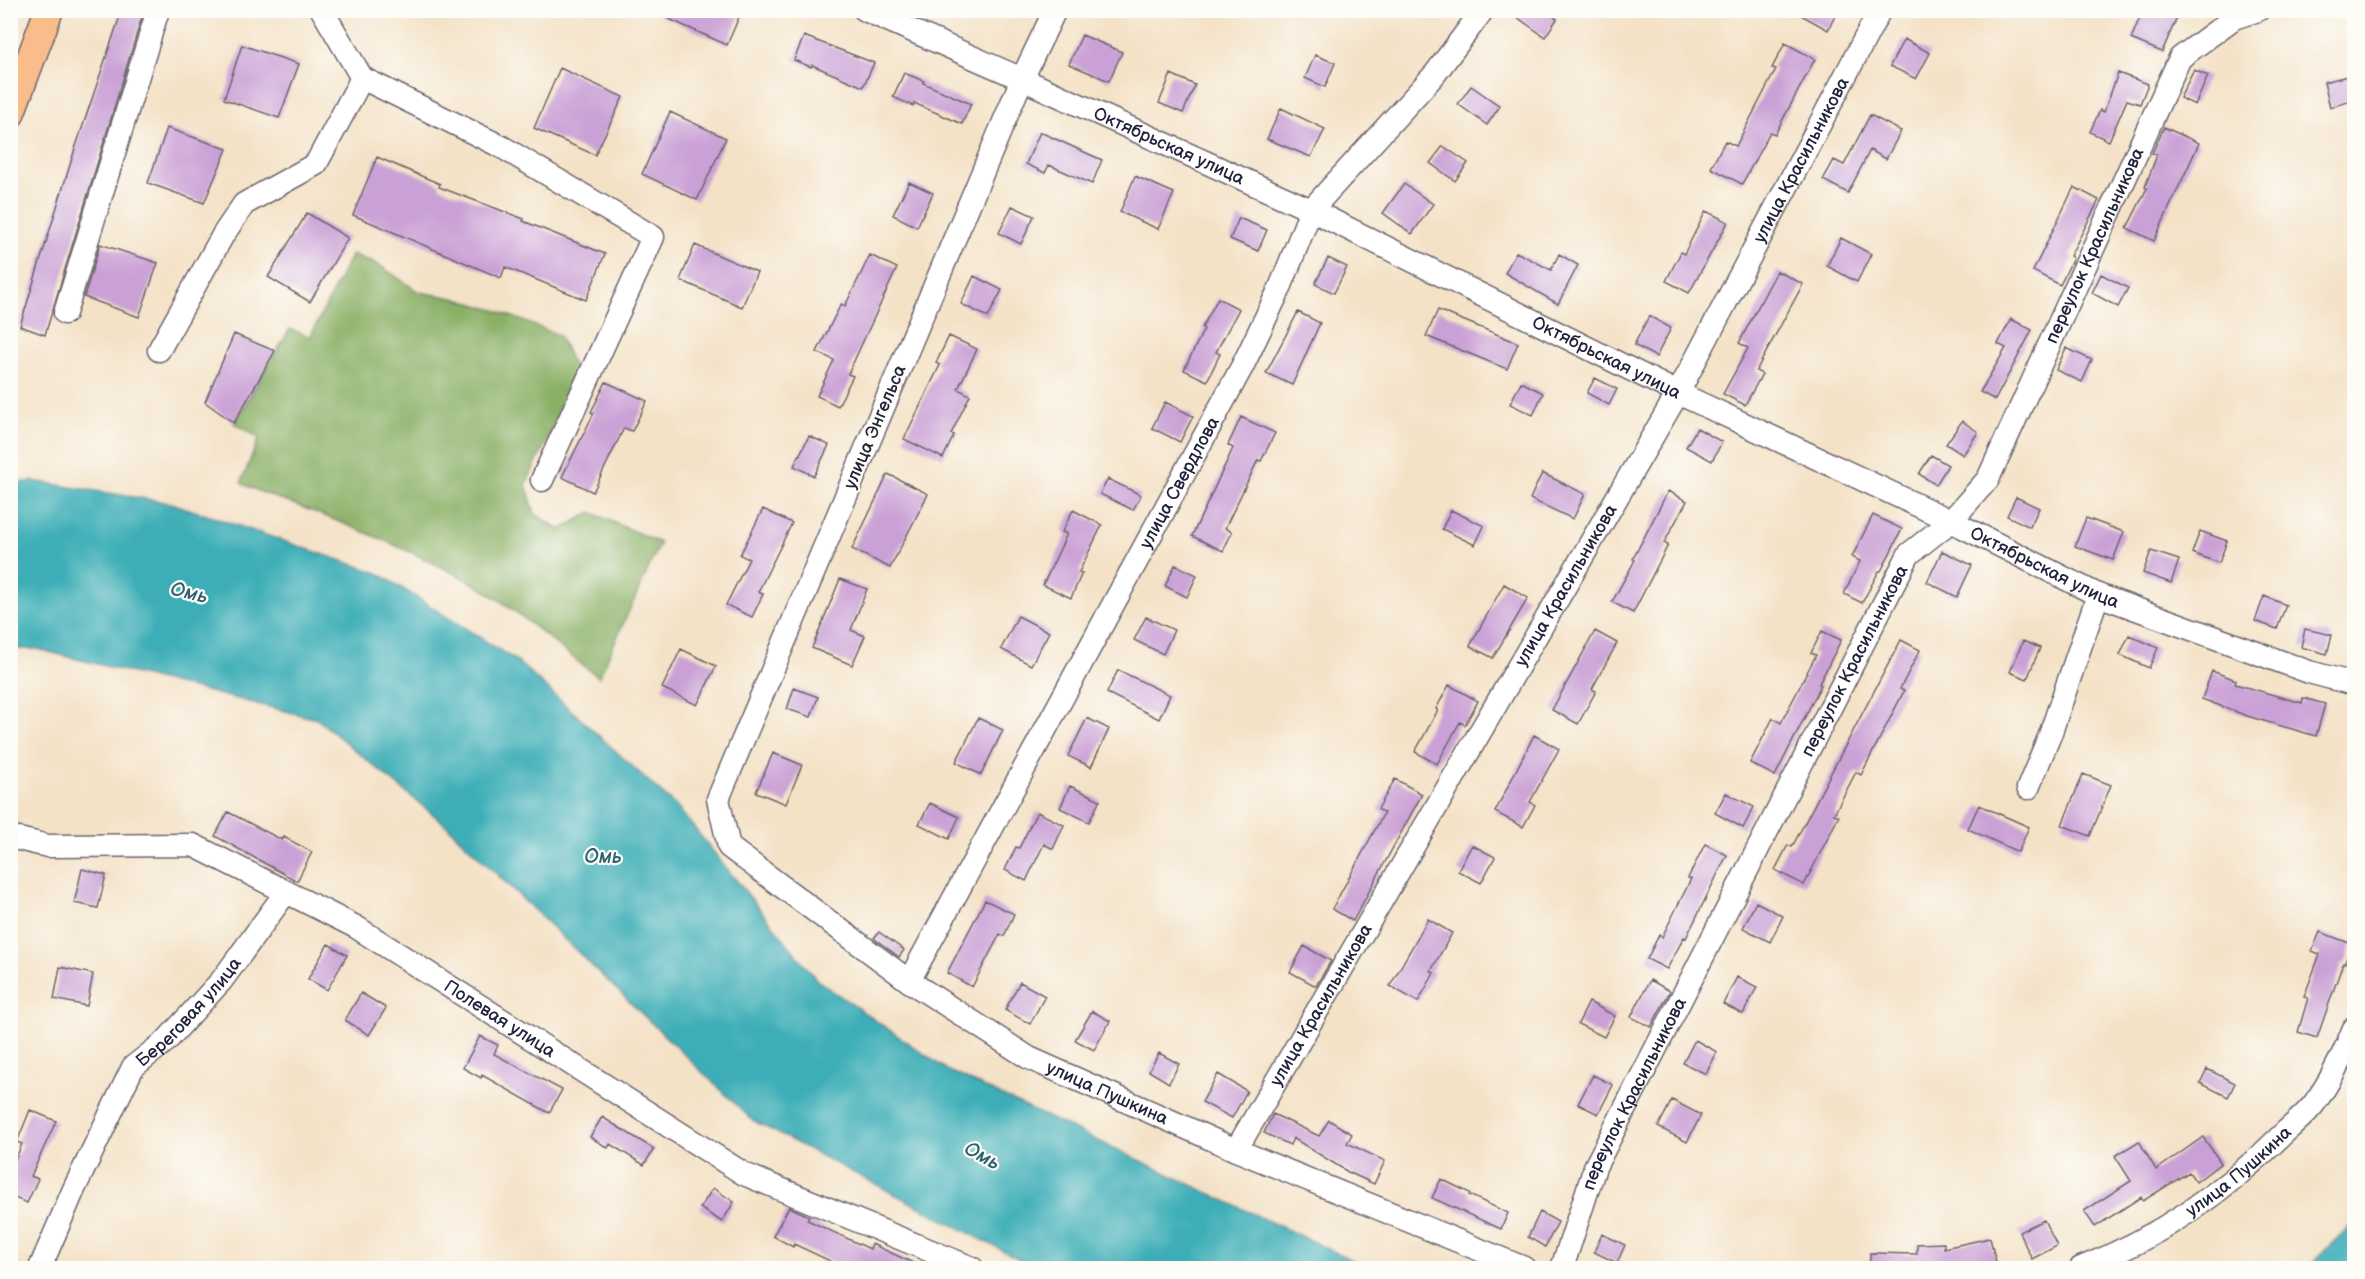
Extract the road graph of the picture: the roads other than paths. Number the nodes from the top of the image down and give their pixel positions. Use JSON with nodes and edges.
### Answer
{"nodes":[{"id":1,"x":49,"y":10,"type":"edge"},
{"id":2,"x":158,"y":10,"type":"edge"},
{"id":3,"x":322,"y":10,"type":"edge"},
{"id":4,"x":865,"y":10,"type":"edge"},
{"id":5,"x":1055,"y":10,"type":"edge"},
{"id":6,"x":1483,"y":10,"type":"edge"},
{"id":7,"x":1880,"y":10,"type":"edge"},
{"id":8,"x":2258,"y":10,"type":"edge"},
{"id":9,"x":363,"y":78,"type":"junction"},
{"id":10,"x":1022,"y":79,"type":"junction"},
{"id":11,"x":10,"y":114,"type":"edge"},
{"id":12,"x":1311,"y":210,"type":"junction"},
{"id":13,"x":65,"y":313,"type":"dead end"},
{"id":14,"x":159,"y":350,"type":"dead end"},
{"id":15,"x":1678,"y":393,"type":"junction"},
{"id":16,"x":542,"y":480,"type":"dead end"},
{"id":17,"x":1951,"y":521,"type":"junction"},
{"id":18,"x":2098,"y":595,"type":"junction"},
{"id":19,"x":2355,"y":684,"type":"edge"},
{"id":20,"x":2028,"y":788,"type":"dead end"},
{"id":21,"x":10,"y":837,"type":"edge"},
{"id":22,"x":729,"y":847,"type":"joint"},
{"id":23,"x":286,"y":892,"type":"junction"},
{"id":24,"x":909,"y":981,"type":"junction"},
{"id":25,"x":2355,"y":1028,"type":"edge"},
{"id":26,"x":1236,"y":1150,"type":"junction"},
{"id":27,"x":40,"y":1269,"type":"edge"},
{"id":28,"x":972,"y":1269,"type":"edge"},
{"id":29,"x":1524,"y":1269,"type":"edge"},
{"id":30,"x":1562,"y":1269,"type":"edge"},
{"id":31,"x":2081,"y":1269,"type":"edge"}],
"edges":[{"from":1,"to":11,"type":"main road"},
{"from":2,"to":13,"type":"street"},
{"from":3,"to":9,"type":"street"},
{"from":4,"to":10,"type":"street","name":"Октябрьская улица"},
{"from":5,"to":10,"type":"street","name":"улица Энгельса"},
{"from":6,"to":12,"type":"street","name":"улица Свердлова"},
{"from":7,"to":15,"type":"street","name":"улица Красильникова"},
{"from":8,"to":17,"type":"street","name":"переулок Красильникова"},
{"from":9,"to":14,"type":"street"},
{"from":9,"to":16,"type":"street"},
{"from":10,"to":12,"type":"street","name":"Октябрьская улица"},
{"from":10,"to":22,"type":"street","name":"улица Энгельса"},
{"from":12,"to":15,"type":"street","name":"Октябрьская улица"},
{"from":12,"to":24,"type":"street","name":"улица Свердлова"},
{"from":15,"to":17,"type":"street","name":"Октябрьская улица"},
{"from":15,"to":26,"type":"street","name":"улица Красильникова"},
{"from":17,"to":18,"type":"street","name":"Октябрьская улица"},
{"from":17,"to":30,"type":"street","name":"переулок Красильникова"},
{"from":18,"to":19,"type":"street","name":"Октябрьская улица"},
{"from":18,"to":20,"type":"street"},
{"from":21,"to":23,"type":"street","name":"Полевая улица"},
{"from":22,"to":24,"type":"street","name":"улица Пушкина"},
{"from":23,"to":27,"type":"street","name":"Береговая улица"},
{"from":23,"to":28,"type":"street","name":"Полевая улица"},
{"from":24,"to":26,"type":"street","name":"улица Пушкина"},
{"from":25,"to":31,"type":"street","name":"улица Пушкина"},
{"from":26,"to":29,"type":"street","name":"улица Пушкина"}]}
